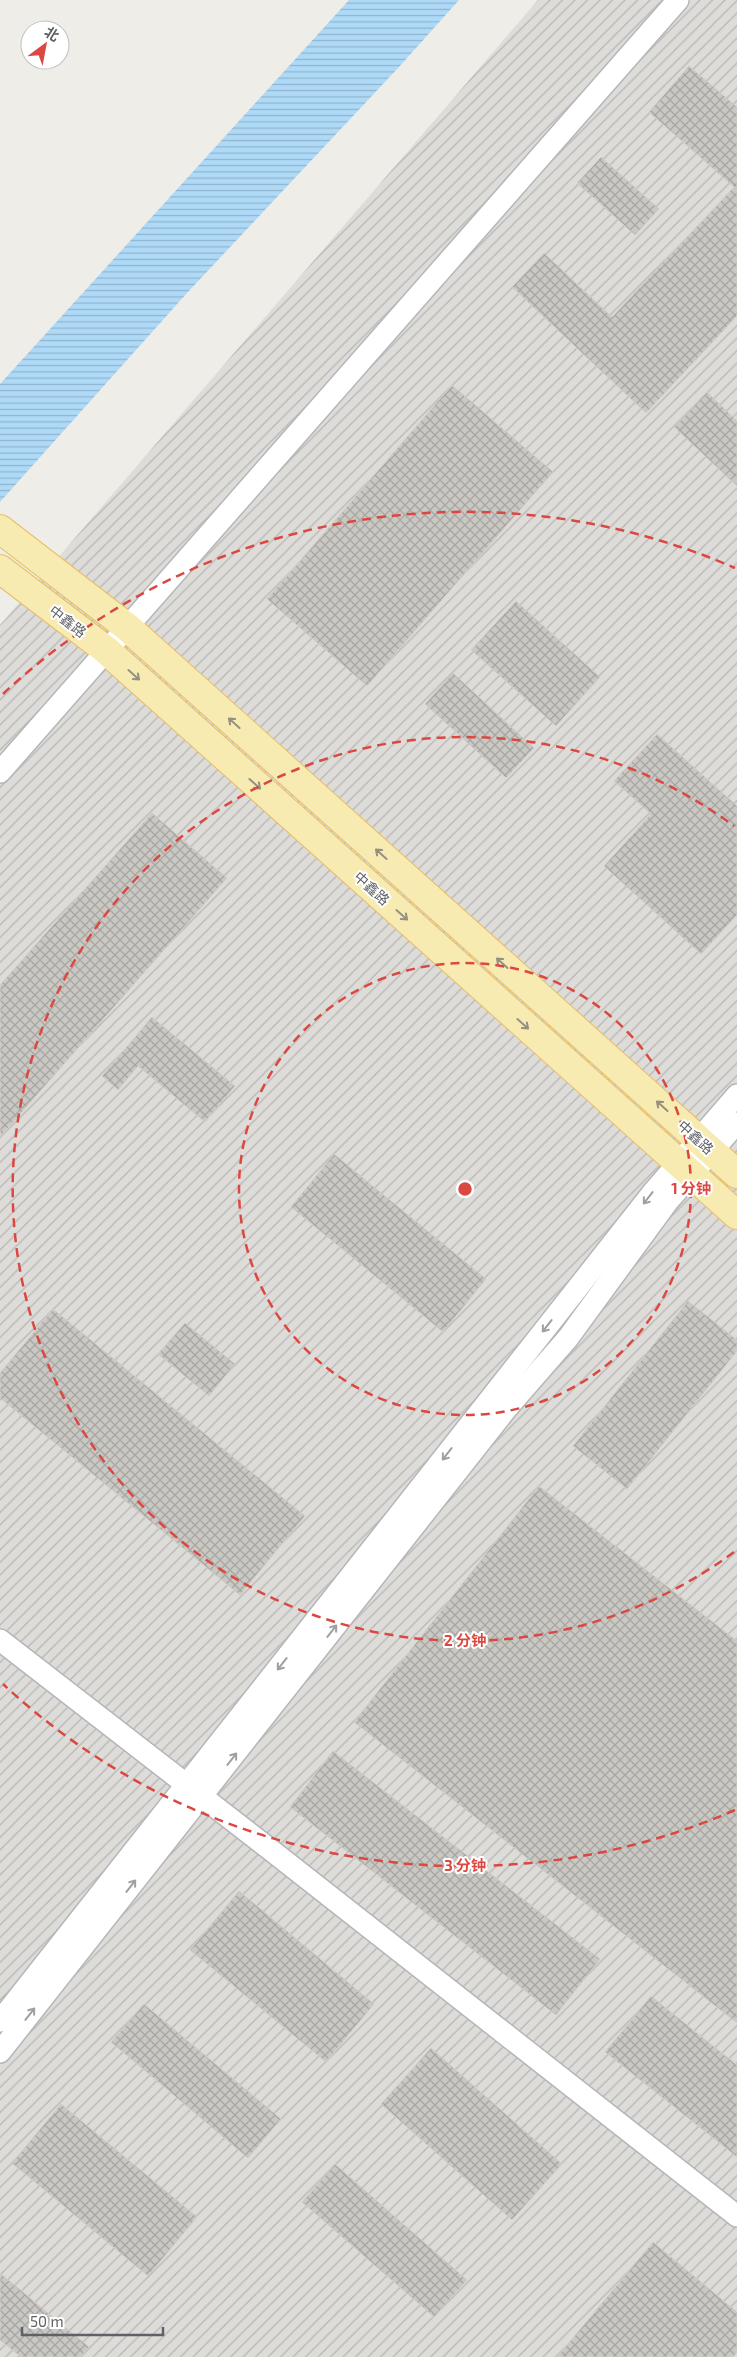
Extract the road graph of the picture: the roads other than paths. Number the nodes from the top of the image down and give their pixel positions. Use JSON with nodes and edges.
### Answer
{"nodes":[{"id":1,"x":678,"y":0,"type":"edge"},
{"id":2,"x":0,"y":529,"type":"edge"},
{"id":3,"x":0,"y":569,"type":"edge"},
{"id":4,"x":127,"y":627,"type":"junction"},
{"id":5,"x":106,"y":650,"type":"junction"},
{"id":6,"x":0,"y":772,"type":"edge"},
{"id":7,"x":737,"y":1095,"type":"edge"},
{"id":8,"x":737,"y":1123,"type":"edge"},
{"id":9,"x":705,"y":1146,"type":"junction"},
{"id":10,"x":685,"y":1168,"type":"junction"},
{"id":11,"x":737,"y":1174,"type":"edge"},
{"id":12,"x":737,"y":1215,"type":"edge"},
{"id":13,"x":0,"y":1640,"type":"edge"},
{"id":14,"x":194,"y":1791,"type":"junction"},
{"id":15,"x":0,"y":2022,"type":"edge"},
{"id":16,"x":0,"y":2052,"type":"edge"},
{"id":17,"x":737,"y":2216,"type":"edge"}],
"edges":[{"from":1,"to":4,"type":"street"},
{"from":2,"to":4,"type":"main road","name":"中鑫路"},
{"from":3,"to":5,"type":"main road","name":"中鑫路"},
{"from":4,"to":5,"type":"street"},
{"from":9,"to":4,"type":"main road","name":"中鑫路","one_way":true},
{"from":5,"to":6,"type":"street"},
{"from":5,"to":10,"type":"main road","name":"中鑫路","one_way":true},
{"from":7,"to":9,"type":"street"},
{"from":8,"to":9,"type":"street"},
{"from":9,"to":10,"type":"street"},
{"from":9,"to":11,"type":"main road","name":"中鑫路"},
{"from":10,"to":12,"type":"main road","name":"中鑫路"},
{"from":10,"to":14,"type":"street"},
{"from":13,"to":14,"type":"street"},
{"from":14,"to":15,"type":"street"},
{"from":16,"to":14,"type":"street","one_way":true},
{"from":14,"to":17,"type":"street"}]}
